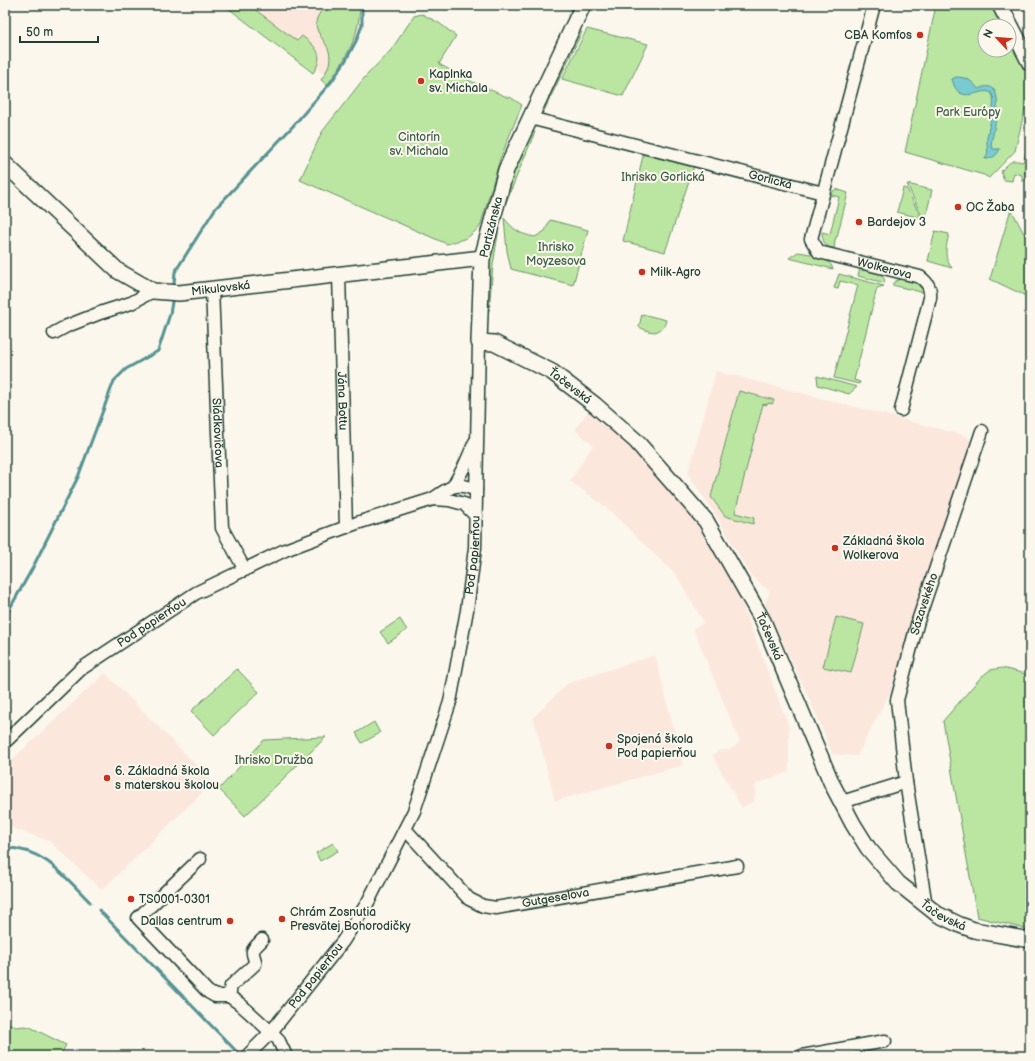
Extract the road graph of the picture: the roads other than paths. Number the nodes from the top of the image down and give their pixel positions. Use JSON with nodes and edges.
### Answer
{"nodes":[{"id":1,"x":584,"y":5,"type":"edge"},
{"id":2,"x":874,"y":5,"type":"edge"},
{"id":3,"x":1000,"y":5,"type":"edge"},
{"id":4,"x":1030,"y":63,"type":"edge"},
{"id":5,"x":530,"y":118,"type":"junction"},
{"id":6,"x":5,"y":164,"type":"edge"},
{"id":7,"x":823,"y":193,"type":"junction"},
{"id":8,"x":482,"y":258,"type":"junction"},
{"id":9,"x":338,"y":275,"type":"junction"},
{"id":10,"x":212,"y":290,"type":"junction"},
{"id":11,"x":153,"y":291,"type":"junction"},
{"id":12,"x":54,"y":333,"type":"dead end"},
{"id":13,"x":479,"y":342,"type":"junction"},
{"id":14,"x":901,"y":410,"type":"dead end"},
{"id":15,"x":982,"y":431,"type":"dead end"},
{"id":16,"x":478,"y":434,"type":"junction"},
{"id":17,"x":454,"y":485,"type":"junction"},
{"id":18,"x":476,"y":490,"type":"junction"},
{"id":19,"x":433,"y":499,"type":"junction"},
{"id":20,"x":476,"y":516,"type":"junction"},
{"id":21,"x":346,"y":527,"type":"junction"},
{"id":22,"x":245,"y":570,"type":"junction"},
{"id":23,"x":5,"y":742,"type":"edge"},
{"id":24,"x":906,"y":782,"type":"junction"},
{"id":25,"x":842,"y":802,"type":"junction"},
{"id":26,"x":405,"y":829,"type":"junction"},
{"id":27,"x":200,"y":859,"type":"dead end"},
{"id":28,"x":737,"y":866,"type":"dead end"},
{"id":29,"x":926,"y":906,"type":"junction"},
{"id":30,"x":262,"y":940,"type":"dead end"},
{"id":31,"x":1030,"y":940,"type":"edge"},
{"id":32,"x":229,"y":996,"type":"junction"},
{"id":33,"x":271,"y":1032,"type":"junction"},
{"id":34,"x":885,"y":1041,"type":"dead end"},
{"id":35,"x":247,"y":1056,"type":"edge"},
{"id":36,"x":286,"y":1056,"type":"edge"},
{"id":37,"x":802,"y":1056,"type":"edge"}],
"edges":[{"from":1,"to":5,"type":"street","name":"Partizánska"},
{"from":2,"to":7,"type":"street"},
{"from":3,"to":4,"type":"street"},
{"from":5,"to":7,"type":"street","name":"Gorlická"},
{"from":5,"to":8,"type":"street","name":"Partizánska"},
{"from":6,"to":11,"type":"street","name":"Mikulovská"},
{"from":7,"to":14,"type":"street","name":"Wolkerova"},
{"from":8,"to":9,"type":"street","name":"Mikulovská"},
{"from":8,"to":13,"type":"street","name":"Partizánska"},
{"from":9,"to":10,"type":"street","name":"Mikulovská"},
{"from":9,"to":21,"type":"street","name":"Jána Bottu"},
{"from":10,"to":11,"type":"street","name":"Mikulovská"},
{"from":10,"to":22,"type":"street","name":"Sládkovičova"},
{"from":11,"to":12,"type":"street"},
{"from":13,"to":16,"type":"street","name":"Partizánska"},
{"from":13,"to":25,"type":"street","name":"Ťačevská"},
{"from":15,"to":24,"type":"street","name":"Sázavského"},
{"from":16,"to":17,"type":"street"},
{"from":16,"to":18,"type":"street","name":"Partizánska"},
{"from":17,"to":18,"type":"street"},
{"from":17,"to":19,"type":"street"},
{"from":18,"to":20,"type":"street","name":"Partizánska"},
{"from":19,"to":20,"type":"street","name":"Pod papierňou"},
{"from":19,"to":21,"type":"street","name":"Pod papierňou"},
{"from":20,"to":26,"type":"street","name":"Pod papierňou"},
{"from":21,"to":22,"type":"street","name":"Pod papierňou"},
{"from":22,"to":23,"type":"street","name":"Pod papierňou"},
{"from":24,"to":25,"type":"street"},
{"from":24,"to":29,"type":"street","name":"Sázavského"},
{"from":25,"to":29,"type":"street","name":"Ťačevská"},
{"from":26,"to":28,"type":"street","name":"Gutgeselova"},
{"from":26,"to":33,"type":"street","name":"Pod papierňou"},
{"from":27,"to":32,"type":"street"},
{"from":29,"to":31,"type":"street","name":"Ťačevská"},
{"from":30,"to":32,"type":"street"},
{"from":32,"to":33,"type":"street"},
{"from":33,"to":35,"type":"street","name":"Pod papierňou"},
{"from":33,"to":36,"type":"street"},
{"from":34,"to":37,"type":"street"}]}
